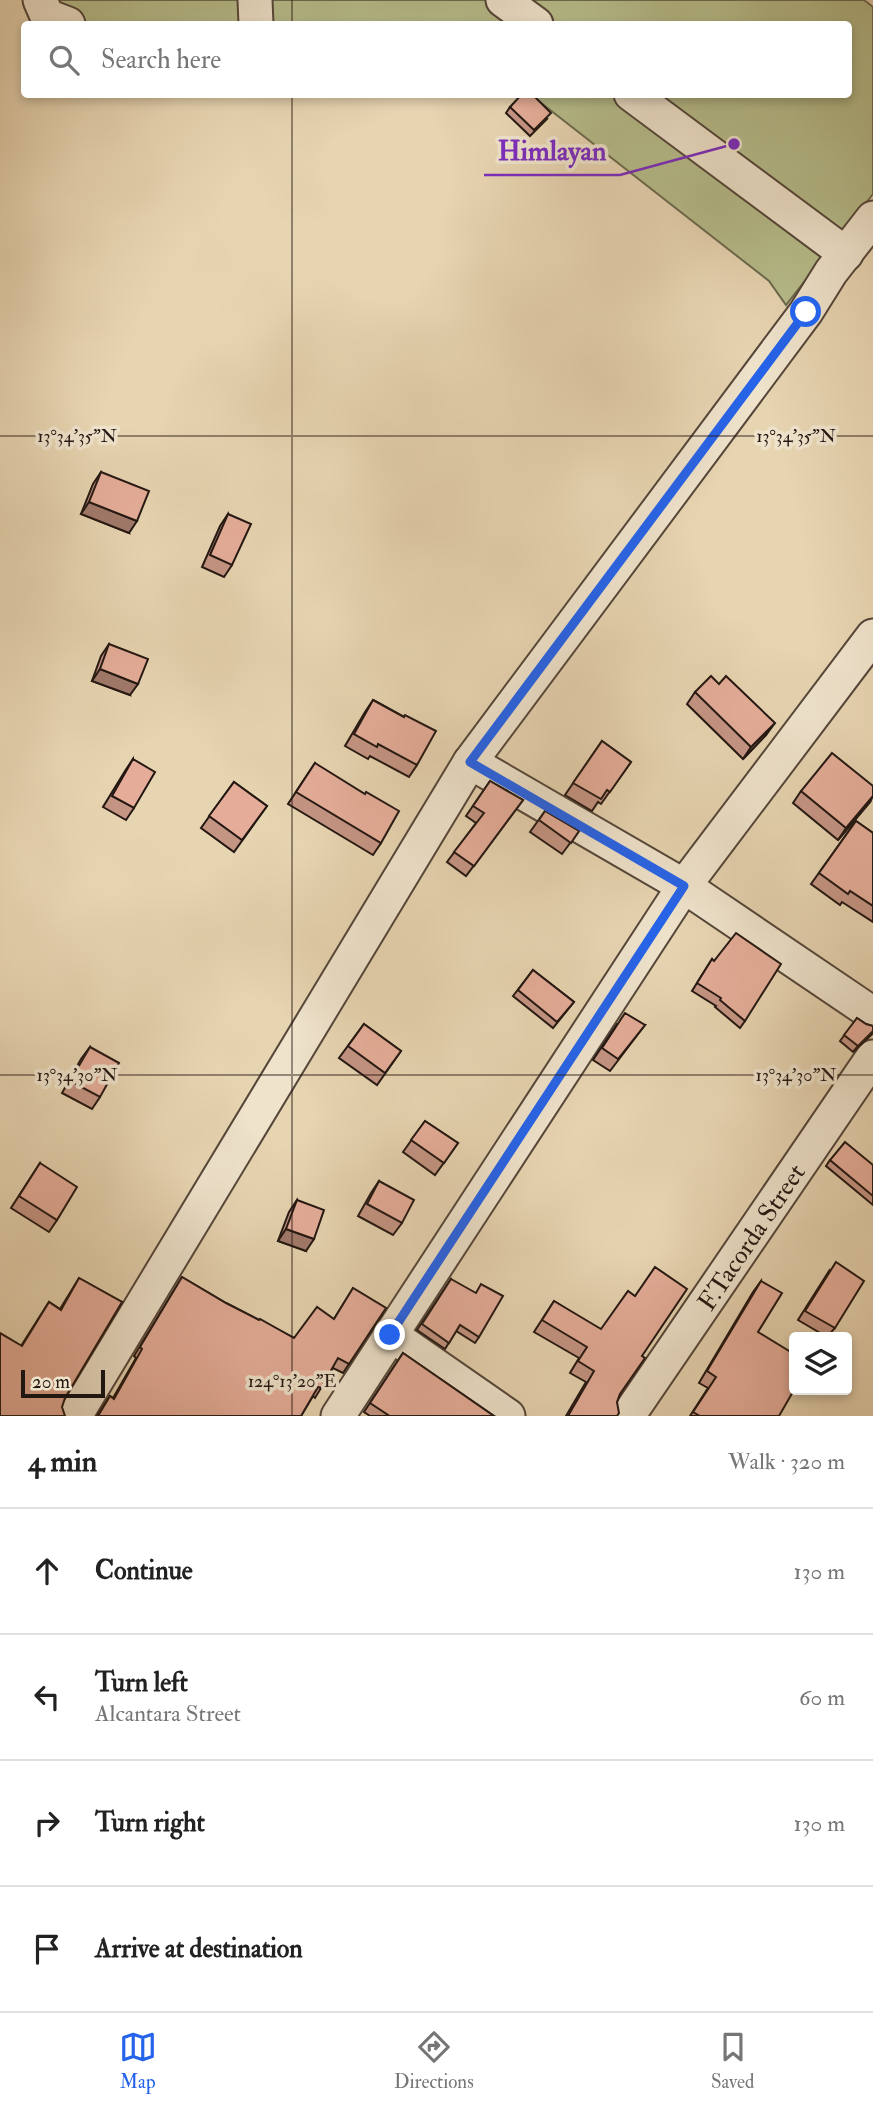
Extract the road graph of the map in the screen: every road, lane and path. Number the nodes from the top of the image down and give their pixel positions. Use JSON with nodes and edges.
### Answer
{"nodes":[{"id":1,"x":40,"y":0,"type":"edge"},
{"id":2,"x":255,"y":0,"type":"edge"},
{"id":3,"x":503,"y":0,"type":"edge"},
{"id":4,"x":60,"y":21,"type":"edge"},
{"id":5,"x":256,"y":21,"type":"edge"},
{"id":6,"x":532,"y":21,"type":"edge"},
{"id":7,"x":636,"y":98,"type":"edge"},
{"id":8,"x":873,"y":218,"type":"edge"},
{"id":9,"x":846,"y":254,"type":"junction"},
{"id":10,"x":873,"y":635,"type":"edge"},
{"id":11,"x":470,"y":762,"type":"junction"},
{"id":12,"x":684,"y":886,"type":"junction"},
{"id":13,"x":873,"y":1014,"type":"edge"},
{"id":14,"x":873,"y":1057,"type":"edge"},
{"id":15,"x":390,"y":1335,"type":"junction"},
{"id":16,"x":75,"y":1416,"type":"edge"},
{"id":17,"x":338,"y":1416,"type":"edge"},
{"id":18,"x":508,"y":1416,"type":"edge"},
{"id":19,"x":628,"y":1416,"type":"edge"}],
"edges":[{"from":1,"to":4,"type":"street"},
{"from":2,"to":5,"type":"street"},
{"from":3,"to":6,"type":"street"},
{"from":7,"to":9,"type":"street"},
{"from":8,"to":9,"type":"street"},
{"from":9,"to":11,"type":"street"},
{"from":10,"to":12,"type":"street"},
{"from":11,"to":12,"type":"street"},
{"from":11,"to":16,"type":"street"},
{"from":12,"to":13,"type":"street"},
{"from":12,"to":15,"type":"street"},
{"from":14,"to":19,"type":"street","name":"F.Tacorda Street"},
{"from":15,"to":17,"type":"street"},
{"from":15,"to":18,"type":"street"}]}
